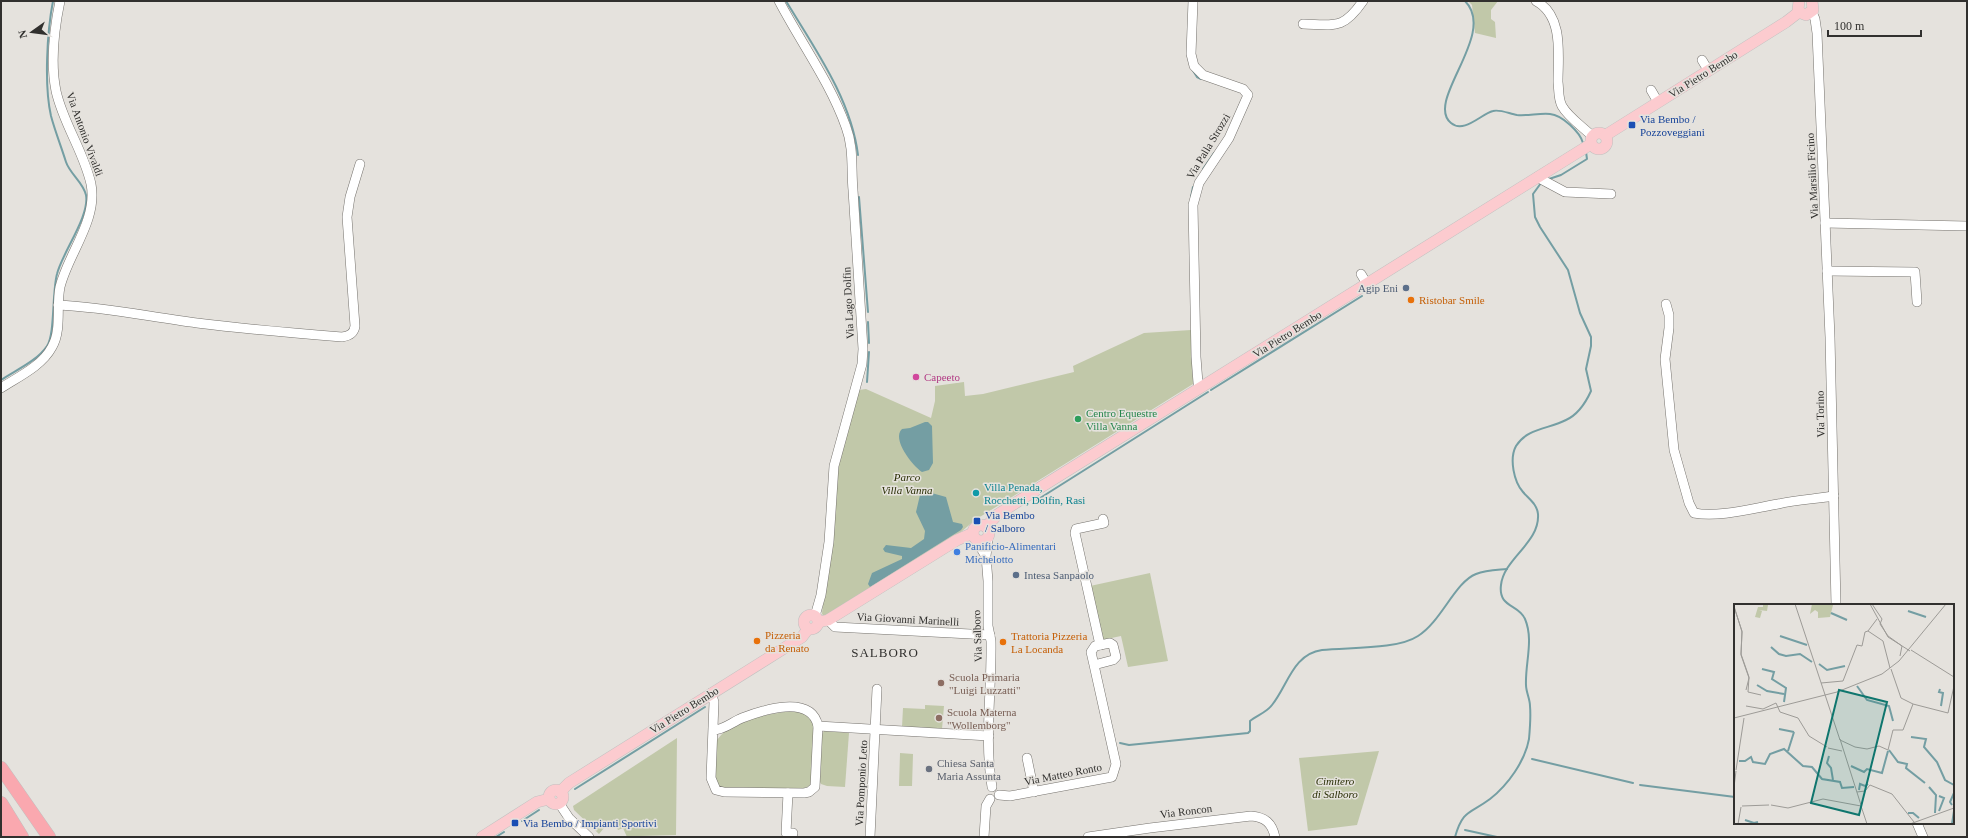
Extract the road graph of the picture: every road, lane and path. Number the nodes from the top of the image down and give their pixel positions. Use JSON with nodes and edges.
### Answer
{"nodes":[{"id":1,"x":60,"y":1,"type":"edge"},
{"id":2,"x":779,"y":1,"type":"edge"},
{"id":3,"x":1193,"y":1,"type":"edge"},
{"id":4,"x":1363,"y":1,"type":"edge"},
{"id":5,"x":1542,"y":2,"type":"edge"},
{"id":6,"x":1814,"y":4,"type":"edge"},
{"id":7,"x":1799,"y":6,"type":"edge"},
{"id":8,"x":1303,"y":24,"type":"dead end"},
{"id":9,"x":1592,"y":140,"type":"junction"},
{"id":10,"x":360,"y":164,"type":"dead end"},
{"id":11,"x":1543,"y":180,"type":"junction"},
{"id":12,"x":1611,"y":194,"type":"dead end"},
{"id":13,"x":1825,"y":224,"type":"junction"},
{"id":14,"x":1967,"y":226,"type":"edge"},
{"id":15,"x":1827,"y":271,"type":"junction"},
{"id":16,"x":1917,"y":302,"type":"dead end"},
{"id":17,"x":1666,"y":304,"type":"dead end"},
{"id":18,"x":58,"y":305,"type":"junction"},
{"id":19,"x":1,"y":388,"type":"edge"},
{"id":20,"x":1200,"y":388,"type":"junction"},
{"id":21,"x":1834,"y":496,"type":"junction"},
{"id":22,"x":1103,"y":519,"type":"dead end"},
{"id":23,"x":986,"y":527,"type":"junction"},
{"id":24,"x":974,"y":536,"type":"junction"},
{"id":25,"x":988,"y":539,"type":"junction"},
{"id":26,"x":986,"y":556,"type":"junction"},
{"id":27,"x":1836,"y":604,"type":"edge"},
{"id":28,"x":821,"y":619,"type":"junction"},
{"id":29,"x":990,"y":635,"type":"junction"},
{"id":30,"x":1100,"y":645,"type":"junction"},
{"id":31,"x":1094,"y":665,"type":"junction"},
{"id":32,"x":877,"y":689,"type":"dead end"},
{"id":33,"x":711,"y":693,"type":"junction"},
{"id":34,"x":818,"y":726,"type":"junction"},
{"id":35,"x":713,"y":730,"type":"junction"},
{"id":36,"x":875,"y":730,"type":"junction"},
{"id":37,"x":989,"y":736,"type":"junction"},
{"id":38,"x":1026,"y":758,"type":"dead end"},
{"id":39,"x":1,"y":768,"type":"edge"},
{"id":40,"x":992,"y":787,"type":"junction"},
{"id":41,"x":1034,"y":792,"type":"junction"},
{"id":42,"x":788,"y":793,"type":"junction"},
{"id":43,"x":999,"y":794,"type":"junction"},
{"id":44,"x":990,"y":799,"type":"junction"},
{"id":45,"x":554,"y":801,"type":"junction"},
{"id":46,"x":1,"y":803,"type":"edge"},
{"id":47,"x":1,"y":821,"type":"edge"},
{"id":48,"x":1918,"y":824,"type":"edge"},
{"id":49,"x":11,"y":837,"type":"edge"},
{"id":50,"x":22,"y":837,"type":"edge"},
{"id":51,"x":49,"y":837,"type":"edge"},
{"id":52,"x":482,"y":837,"type":"edge"},
{"id":53,"x":589,"y":837,"type":"edge"},
{"id":54,"x":792,"y":837,"type":"edge"},
{"id":55,"x":870,"y":837,"type":"edge"},
{"id":56,"x":984,"y":837,"type":"edge"},
{"id":57,"x":1088,"y":837,"type":"edge"},
{"id":58,"x":1275,"y":837,"type":"edge"},
{"id":59,"x":1924,"y":837,"type":"edge"}],
"edges":[{"from":1,"to":18,"type":"street","name":"Via Antonio Vivaldi"},
{"from":2,"to":28,"type":"street","name":"Via Lago Dolfin"},
{"from":3,"to":20,"type":"street","name":"Via Palla Strozzi"},
{"from":4,"to":8,"type":"street"},
{"from":5,"to":9,"type":"street"},
{"from":6,"to":7,"type":"main road"},
{"from":6,"to":13,"type":"street","name":"Via Marsilio Ficino"},
{"from":7,"to":9,"type":"main road","name":"Via Pietro Bembo"},
{"from":9,"to":11,"type":"main road","name":"Via Pietro Bembo"},
{"from":10,"to":18,"type":"street"},
{"from":11,"to":12,"type":"street"},
{"from":11,"to":20,"type":"main road","name":"Via Pietro Bembo"},
{"from":13,"to":14,"type":"street","name":"Via Marsilio Ficino"},
{"from":13,"to":15,"type":"street","name":"Via Torino"},
{"from":15,"to":16,"type":"street"},
{"from":15,"to":21,"type":"street","name":"Via Torino"},
{"from":17,"to":21,"type":"street"},
{"from":18,"to":19,"type":"street","name":"Via Antonio Vivaldi"},
{"from":20,"to":23,"type":"main road","name":"Via Pietro Bembo"},
{"from":21,"to":27,"type":"street","name":"Via Torino"},
{"from":22,"to":30,"type":"street"},
{"from":23,"to":24,"type":"main road","name":"Via Pietro Bembo"},
{"from":23,"to":25,"type":"main road"},
{"from":24,"to":25,"type":"main road","name":"Via Pietro Bembo"},
{"from":24,"to":26,"type":"street","name":"Via Salboro"},
{"from":24,"to":28,"type":"main road","name":"Via Pietro Bembo"},
{"from":25,"to":26,"type":"street","name":"Via Salboro"},
{"from":26,"to":29,"type":"street","name":"Via Salboro"},
{"from":28,"to":29,"type":"street","name":"Via Giovanni Marinelli"},
{"from":28,"to":33,"type":"main road","name":"Via Pietro Bembo"},
{"from":29,"to":37,"type":"street","name":"Via Salboro"},
{"from":30,"to":31,"type":"street","name":"Via Matteo Ronto"},
{"from":30,"to":31,"type":"street"},
{"from":31,"to":41,"type":"street","name":"Via Matteo Ronto"},
{"from":32,"to":36,"type":"street","name":"Via Pomponio Leto"},
{"from":33,"to":35,"type":"street"},
{"from":33,"to":45,"type":"main road","name":"Via Pietro Bembo"},
{"from":34,"to":35,"type":"street"},
{"from":34,"to":36,"type":"street","name":"Via Pomponio Leto"},
{"from":34,"to":42,"type":"street"},
{"from":35,"to":42,"type":"street"},
{"from":36,"to":37,"type":"street","name":"Via Pomponio Leto"},
{"from":36,"to":55,"type":"street","name":"Via Pomponio Leto"},
{"from":37,"to":40,"type":"street","name":"Via Salboro"},
{"from":38,"to":41,"type":"street"},
{"from":39,"to":51,"type":"highway"},
{"from":40,"to":43,"type":"street"},
{"from":40,"to":44,"type":"street","name":"Via Salboro"},
{"from":41,"to":43,"type":"street","name":"Via Matteo Ronto"},
{"from":42,"to":54,"type":"street"},
{"from":43,"to":44,"type":"street"},
{"from":44,"to":56,"type":"street","name":"Via Salboro"},
{"from":45,"to":52,"type":"main road"},
{"from":45,"to":53,"type":"street"},
{"from":46,"to":50,"type":"highway"},
{"from":47,"to":49,"type":"highway"},
{"from":48,"to":59,"type":"street"},
{"from":57,"to":58,"type":"street","name":"Via Roncon"}]}
